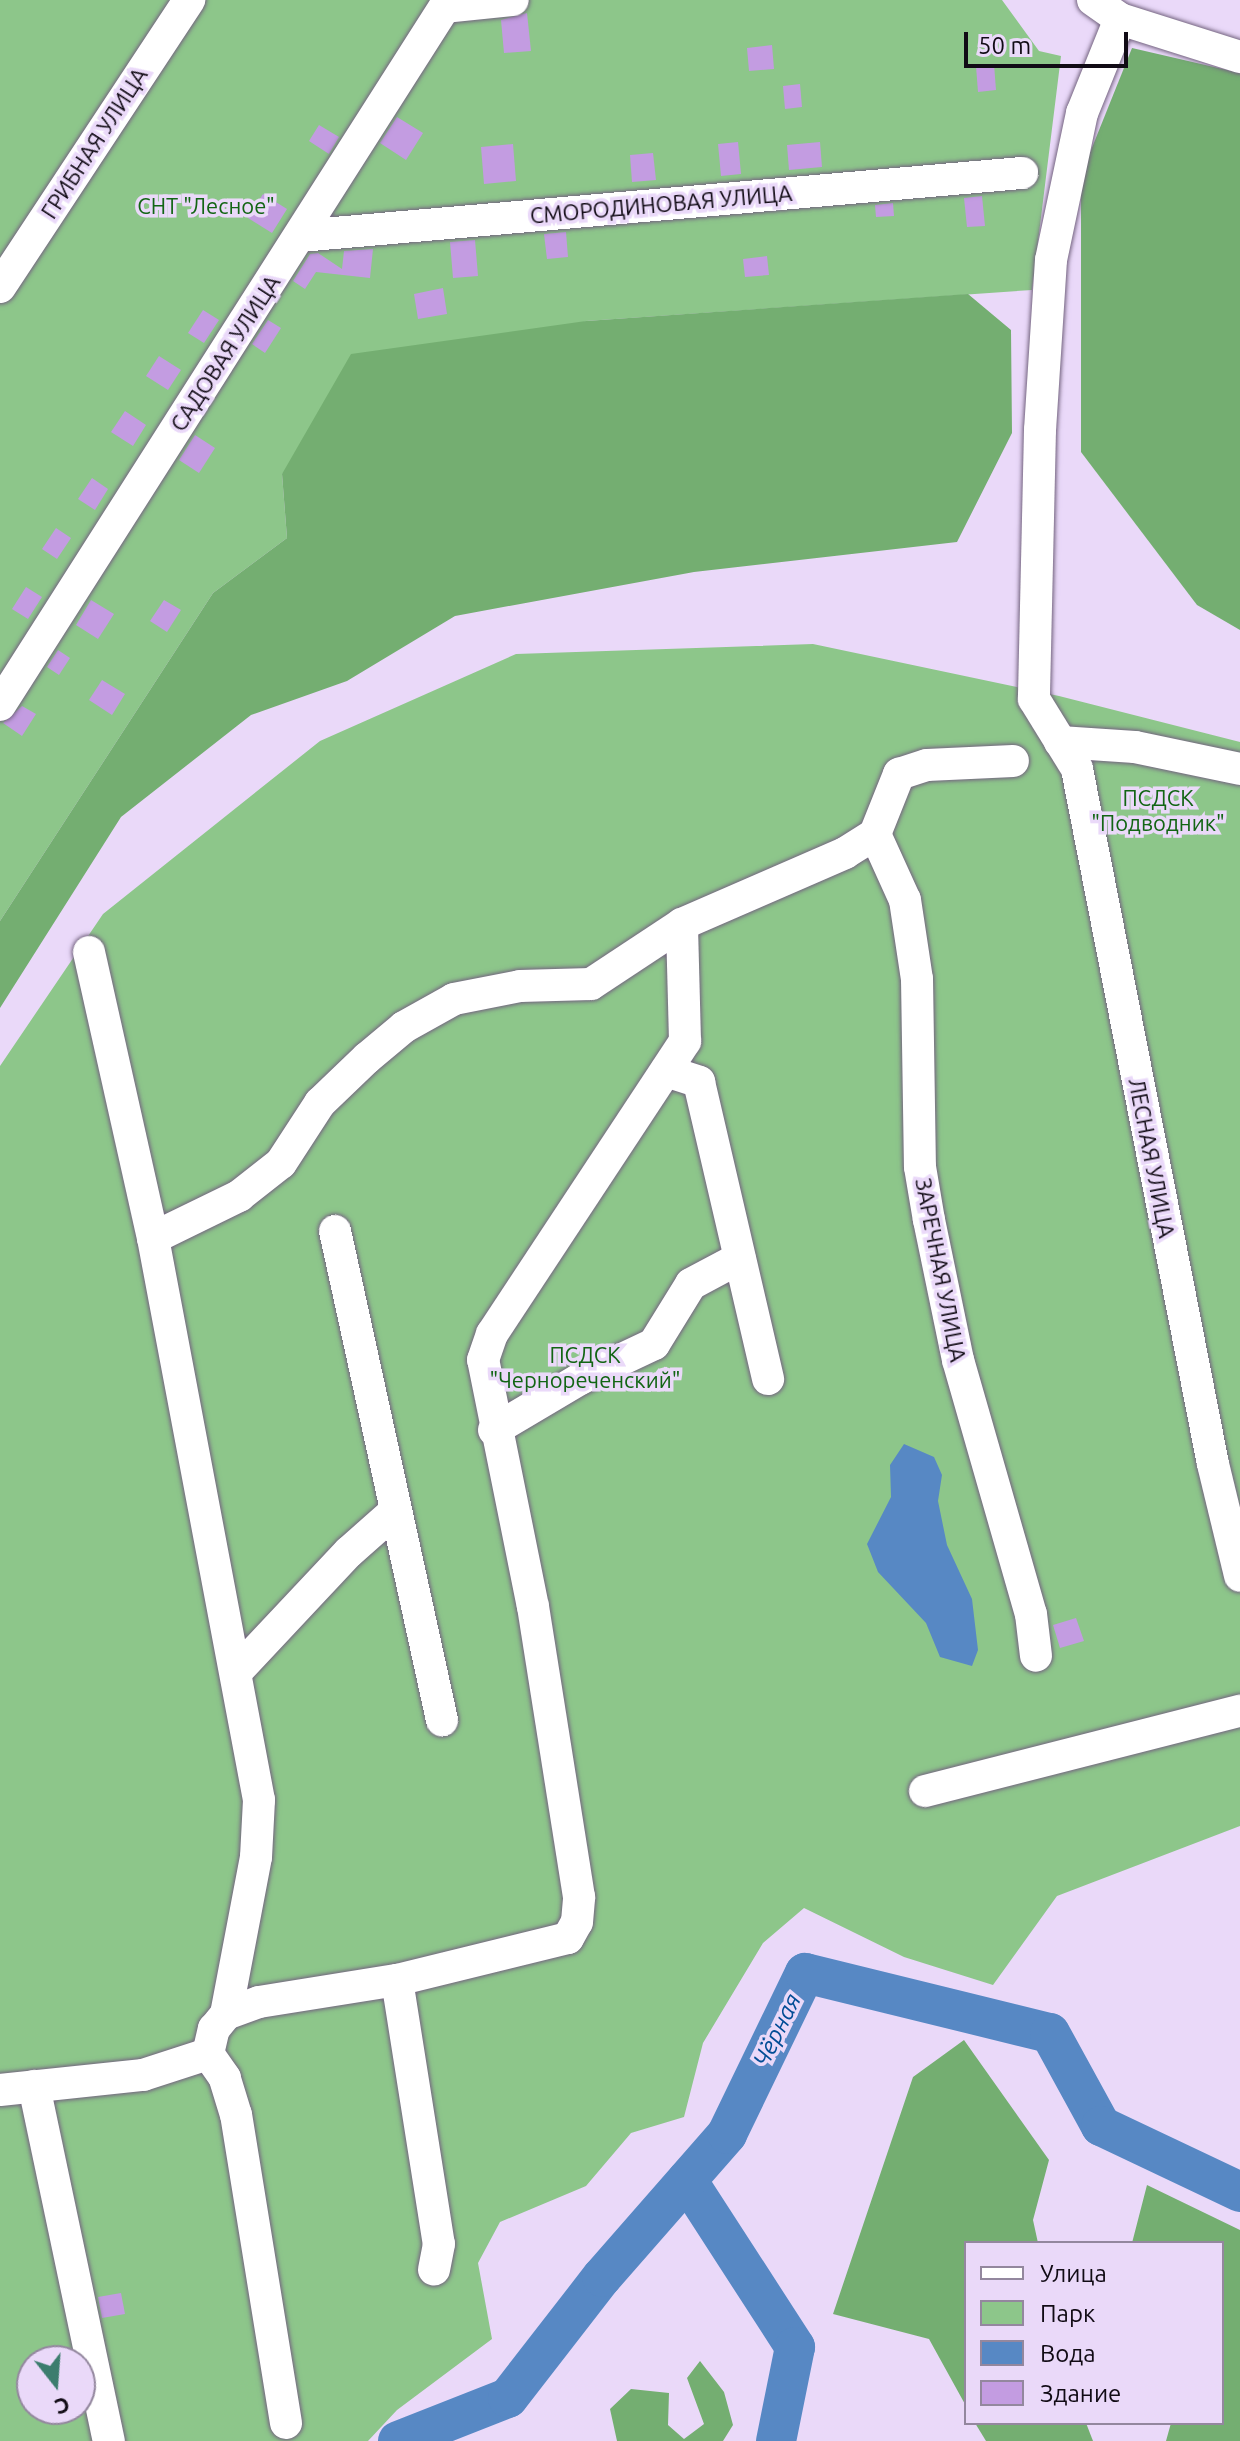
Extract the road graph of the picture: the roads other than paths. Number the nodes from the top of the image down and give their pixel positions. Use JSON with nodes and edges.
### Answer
{"nodes":[{"id":1,"x":189,"y":0,"type":"edge"},
{"id":2,"x":513,"y":0,"type":"edge"},
{"id":3,"x":1093,"y":0,"type":"edge"},
{"id":4,"x":447,"y":4,"type":"edge"},
{"id":5,"x":1120,"y":19,"type":"junction"},
{"id":6,"x":1240,"y":57,"type":"edge"},
{"id":7,"x":1022,"y":173,"type":"dead end"},
{"id":8,"x":300,"y":236,"type":"junction"},
{"id":9,"x":0,"y":287,"type":"edge"},
{"id":10,"x":0,"y":705,"type":"edge"},
{"id":11,"x":1060,"y":742,"type":"junction"},
{"id":12,"x":1013,"y":761,"type":"dead end"},
{"id":13,"x":1240,"y":769,"type":"edge"},
{"id":14,"x":875,"y":834,"type":"junction"},
{"id":15,"x":682,"y":924,"type":"junction"},
{"id":16,"x":89,"y":952,"type":"dead end"},
{"id":17,"x":666,"y":1071,"type":"junction"},
{"id":18,"x":335,"y":1231,"type":"dead end"},
{"id":19,"x":153,"y":1238,"type":"junction"},
{"id":20,"x":740,"y":1258,"type":"junction"},
{"id":21,"x":768,"y":1379,"type":"dead end"},
{"id":22,"x":494,"y":1430,"type":"junction"},
{"id":23,"x":394,"y":1512,"type":"junction"},
{"id":24,"x":1239,"y":1563,"type":"edge"},
{"id":25,"x":1036,"y":1656,"type":"dead end"},
{"id":26,"x":238,"y":1670,"type":"junction"},
{"id":27,"x":1240,"y":1711,"type":"edge"},
{"id":28,"x":442,"y":1720,"type":"dead end"},
{"id":29,"x":925,"y":1791,"type":"dead end"},
{"id":30,"x":397,"y":1980,"type":"junction"},
{"id":31,"x":226,"y":2014,"type":"junction"},
{"id":32,"x":208,"y":2054,"type":"junction"},
{"id":33,"x":34,"y":2086,"type":"junction"},
{"id":34,"x":0,"y":2090,"type":"edge"},
{"id":35,"x":434,"y":2270,"type":"dead end"},
{"id":36,"x":286,"y":2423,"type":"dead end"},
{"id":37,"x":109,"y":2441,"type":"edge"}],
"edges":[{"from":1,"to":9,"type":"street","name":"ГРИБНАЯ УЛИЦА"},
{"from":2,"to":4,"type":"street"},
{"from":3,"to":5,"type":"street"},
{"from":4,"to":8,"type":"street","name":"САДОВАЯ УЛИЦА"},
{"from":5,"to":6,"type":"street"},
{"from":5,"to":11,"type":"street","name":"ЛЕСНАЯ УЛИЦА"},
{"from":7,"to":8,"type":"street","name":"СМОРОДИНОВАЯ УЛИЦА"},
{"from":8,"to":10,"type":"street","name":"САДОВАЯ УЛИЦА"},
{"from":11,"to":13,"type":"street"},
{"from":11,"to":24,"type":"street","name":"ЛЕСНАЯ УЛИЦА"},
{"from":12,"to":14,"type":"street"},
{"from":14,"to":15,"type":"street"},
{"from":14,"to":25,"type":"street","name":"ЗАРЕЧНАЯ УЛИЦА"},
{"from":15,"to":17,"type":"street"},
{"from":15,"to":19,"type":"street"},
{"from":16,"to":19,"type":"street"},
{"from":17,"to":20,"type":"street"},
{"from":17,"to":22,"type":"street"},
{"from":18,"to":23,"type":"street"},
{"from":19,"to":26,"type":"street"},
{"from":20,"to":21,"type":"street"},
{"from":20,"to":22,"type":"street"},
{"from":22,"to":30,"type":"street"},
{"from":23,"to":26,"type":"street"},
{"from":23,"to":28,"type":"street"},
{"from":26,"to":31,"type":"street"},
{"from":27,"to":29,"type":"street"},
{"from":30,"to":31,"type":"street"},
{"from":30,"to":35,"type":"street"},
{"from":31,"to":32,"type":"street"},
{"from":32,"to":33,"type":"street"},
{"from":32,"to":36,"type":"street"},
{"from":33,"to":34,"type":"street"},
{"from":33,"to":37,"type":"street"}]}
